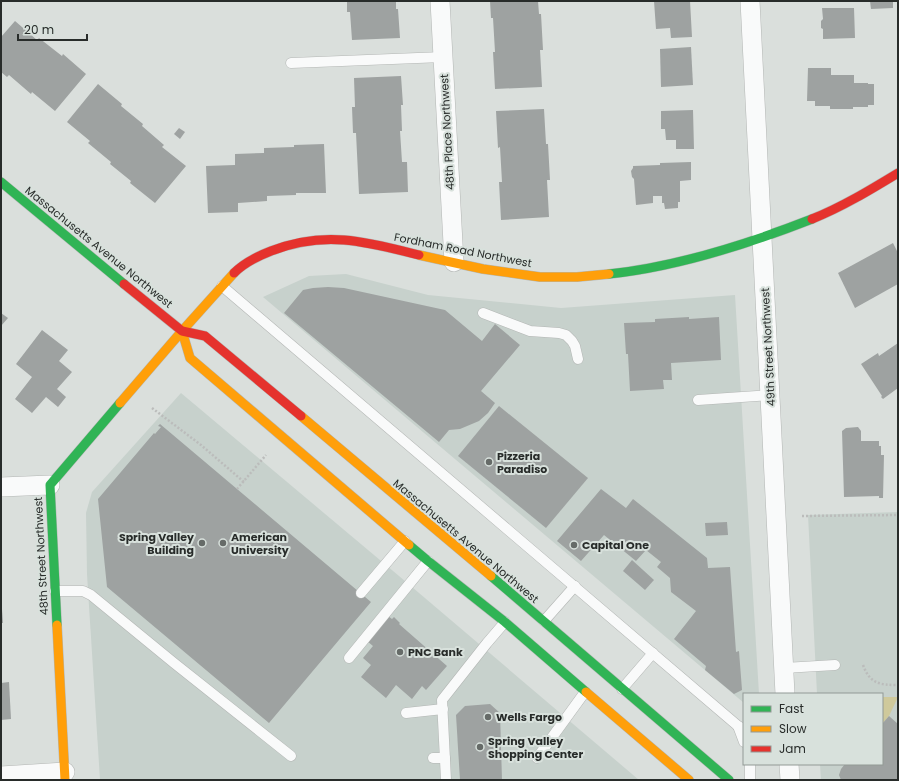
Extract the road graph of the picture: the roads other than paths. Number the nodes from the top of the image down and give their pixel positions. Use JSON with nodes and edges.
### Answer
{"nodes":[{"id":1,"x":440,"y":1,"type":"edge"},
{"id":2,"x":750,"y":1,"type":"edge"},
{"id":3,"x":443,"y":57,"type":"junction"},
{"id":4,"x":291,"y":63,"type":"dead end"},
{"id":5,"x":898,"y":173,"type":"edge"},
{"id":6,"x":1,"y":182,"type":"edge"},
{"id":7,"x":762,"y":237,"type":"junction"},
{"id":8,"x":454,"y":262,"type":"junction"},
{"id":9,"x":222,"y":286,"type":"junction"},
{"id":10,"x":483,"y":313,"type":"dead end"},
{"id":11,"x":182,"y":331,"type":"junction"},
{"id":12,"x":578,"y":359,"type":"dead end"},
{"id":13,"x":770,"y":395,"type":"junction"},
{"id":14,"x":698,"y":400,"type":"dead end"},
{"id":15,"x":50,"y":485,"type":"junction"},
{"id":16,"x":1,"y":487,"type":"edge"},
{"id":17,"x":405,"y":541,"type":"junction"},
{"id":18,"x":428,"y":561,"type":"junction"},
{"id":19,"x":575,"y":586,"type":"junction"},
{"id":20,"x":55,"y":591,"type":"junction"},
{"id":21,"x":361,"y":594,"type":"dead end"},
{"id":22,"x":544,"y":621,"type":"junction"},
{"id":23,"x":505,"y":622,"type":"junction"},
{"id":24,"x":653,"y":653,"type":"junction"},
{"id":25,"x":349,"y":658,"type":"dead end"},
{"id":26,"x":835,"y":665,"type":"dead end"},
{"id":27,"x":784,"y":668,"type":"junction"},
{"id":28,"x":622,"y":689,"type":"junction"},
{"id":29,"x":585,"y":692,"type":"junction"},
{"id":30,"x":785,"y":693,"type":"edge"},
{"id":31,"x":443,"y":709,"type":"junction"},
{"id":32,"x":406,"y":713,"type":"dead end"},
{"id":33,"x":741,"y":727,"type":"edge"},
{"id":34,"x":743,"y":737,"type":"edge"},
{"id":35,"x":291,"y":756,"type":"dead end"},
{"id":36,"x":433,"y":758,"type":"dead end"},
{"id":37,"x":445,"y":758,"type":"junction"},
{"id":38,"x":537,"y":758,"type":"dead end"},
{"id":39,"x":750,"y":765,"type":"edge"},
{"id":40,"x":789,"y":765,"type":"edge"},
{"id":41,"x":1,"y":776,"type":"edge"},
{"id":42,"x":65,"y":776,"type":"edge"},
{"id":43,"x":446,"y":780,"type":"edge"},
{"id":44,"x":689,"y":780,"type":"edge"},
{"id":45,"x":729,"y":780,"type":"edge"},
{"id":46,"x":750,"y":780,"type":"edge"},
{"id":47,"x":790,"y":780,"type":"edge"}],
"edges":[{"from":1,"to":3,"type":"street","name":"48th Place Northwest"},
{"from":2,"to":7,"type":"street","name":"49th Street Northwest"},
{"from":3,"to":4,"type":"lane"},
{"from":3,"to":8,"type":"street","name":"48th Place Northwest"},
{"from":5,"to":7,"type":"main road","name":"Fordham Road Northwest"},
{"from":6,"to":11,"type":"main road","name":"Massachusetts Avenue Northwest"},
{"from":7,"to":8,"type":"main road","name":"Fordham Road Northwest"},
{"from":7,"to":13,"type":"street","name":"49th Street Northwest"},
{"from":8,"to":9,"type":"main road","name":"Fordham Road Northwest"},
{"from":9,"to":11,"type":"main road","name":"Fordham Road Northwest"},
{"from":9,"to":19,"type":"lane"},
{"from":10,"to":12,"type":"lane"},
{"from":11,"to":15,"type":"main road","name":"48th Street Northwest"},
{"from":11,"to":17,"type":"main road"},
{"from":11,"to":22,"type":"main road","name":"Massachusetts Avenue Northwest"},
{"from":13,"to":14,"type":"lane"},
{"from":13,"to":27,"type":"street","name":"49th Street Northwest"},
{"from":15,"to":16,"type":"street"},
{"from":15,"to":20,"type":"main road","name":"48th Street Northwest"},
{"from":17,"to":18,"type":"main road"},
{"from":17,"to":21,"type":"lane"},
{"from":18,"to":23,"type":"main road"},
{"from":18,"to":25,"type":"lane"},
{"from":19,"to":22,"type":"lane"},
{"from":19,"to":24,"type":"lane"},
{"from":20,"to":35,"type":"lane"},
{"from":20,"to":42,"type":"main road","name":"48th Street Northwest"},
{"from":22,"to":28,"type":"main road","name":"Massachusetts Avenue Northwest"},
{"from":23,"to":29,"type":"main road"},
{"from":23,"to":31,"type":"lane"},
{"from":24,"to":28,"type":"lane"},
{"from":24,"to":33,"type":"lane"},
{"from":26,"to":27,"type":"lane"},
{"from":27,"to":30,"type":"street","name":"49th Street Northwest"},
{"from":28,"to":45,"type":"main road","name":"Massachusetts Avenue Northwest"},
{"from":29,"to":38,"type":"lane"},
{"from":29,"to":44,"type":"main road"},
{"from":31,"to":32,"type":"lane"},
{"from":31,"to":37,"type":"lane"},
{"from":33,"to":34,"type":"lane"},
{"from":36,"to":37,"type":"lane"},
{"from":37,"to":43,"type":"lane"},
{"from":39,"to":46,"type":"lane"},
{"from":40,"to":47,"type":"street"},
{"from":41,"to":42,"type":"street"}]}
